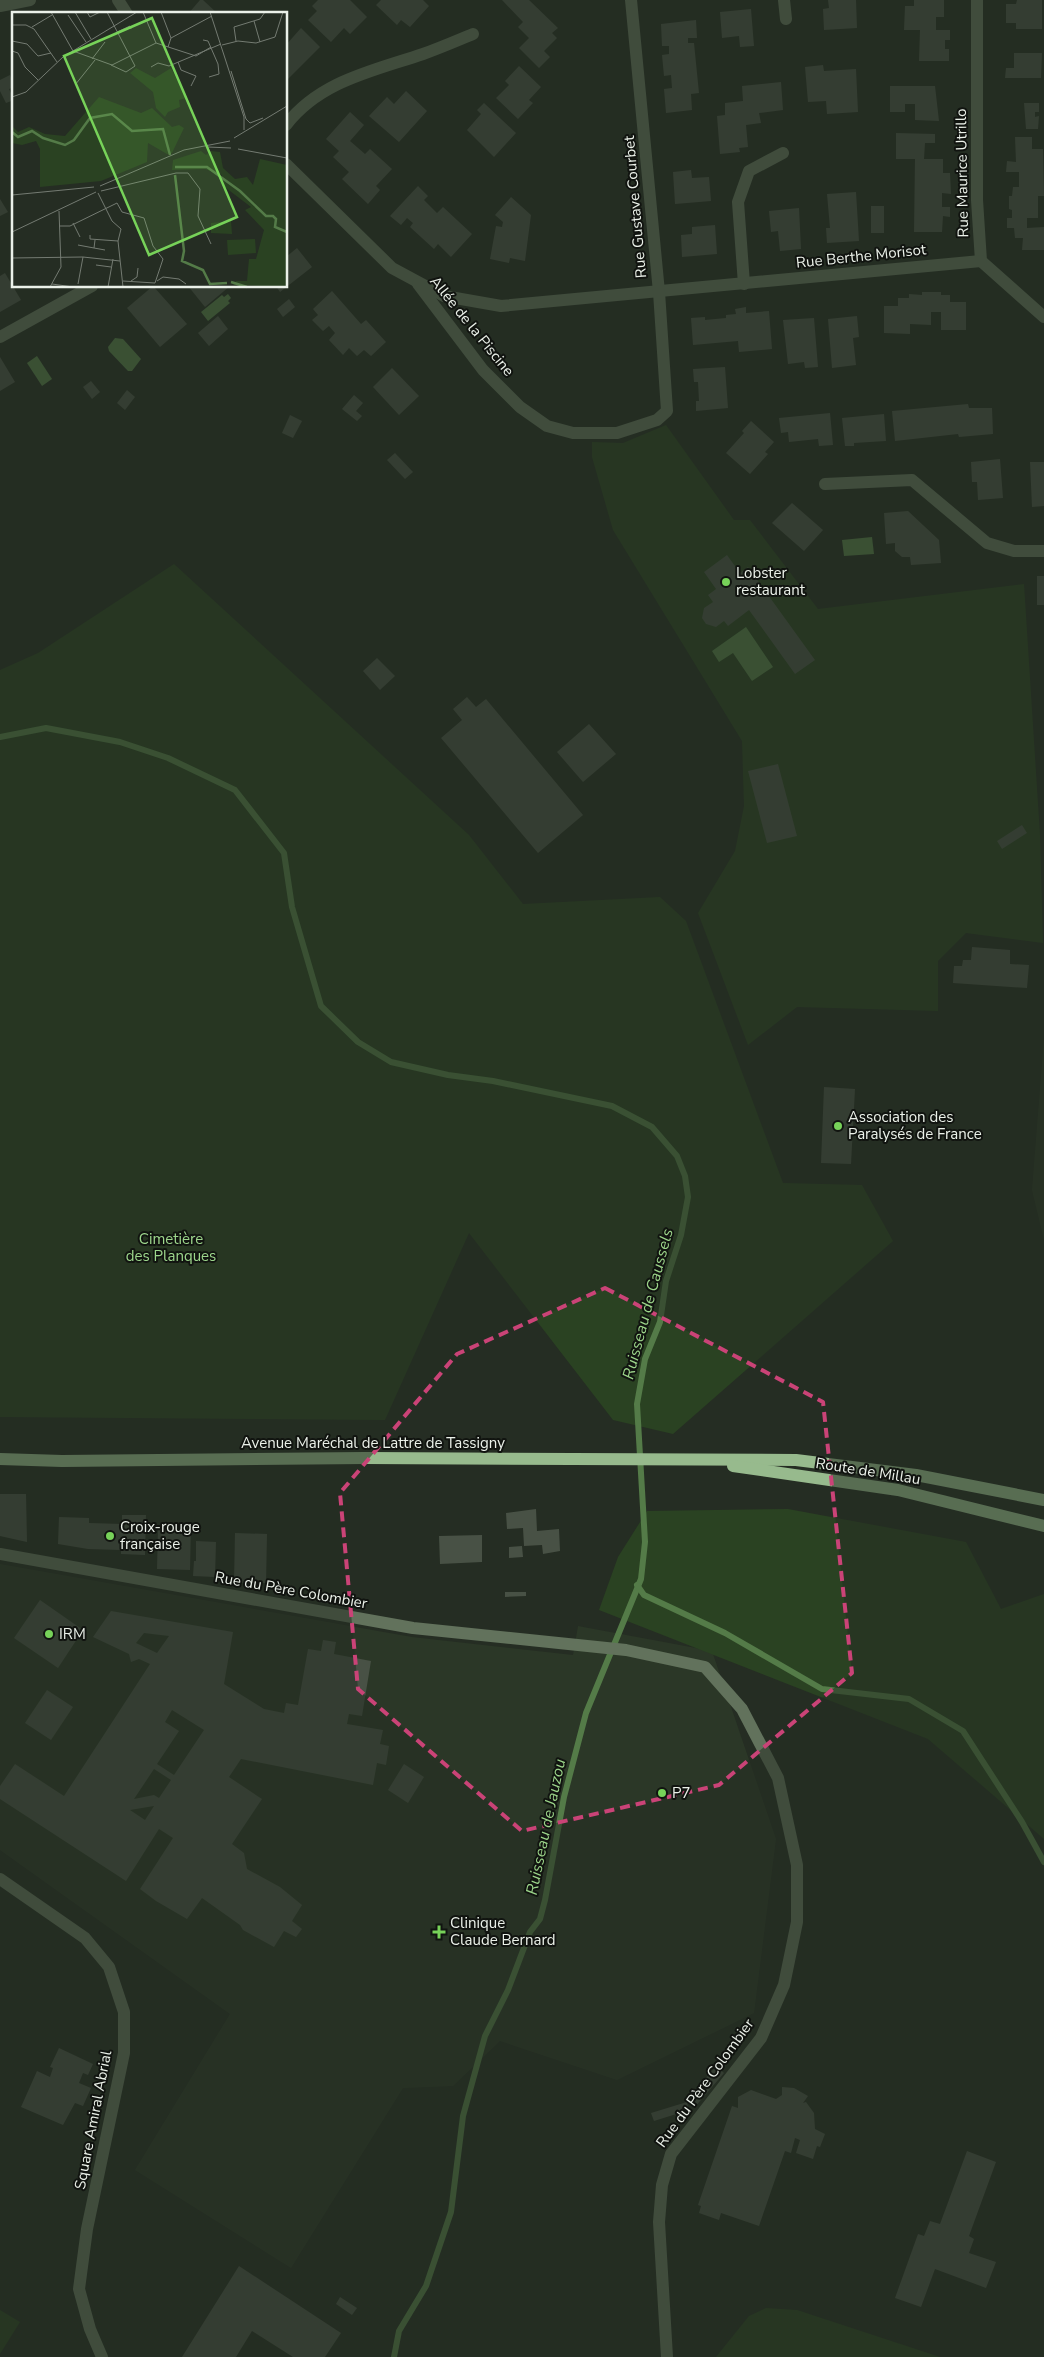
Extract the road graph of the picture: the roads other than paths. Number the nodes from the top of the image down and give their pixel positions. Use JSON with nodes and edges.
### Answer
{"nodes":[{"id":1,"x":30,"y":0,"type":"edge"},
{"id":2,"x":118,"y":0,"type":"edge"},
{"id":3,"x":631,"y":0,"type":"edge"},
{"id":4,"x":784,"y":0,"type":"edge"},
{"id":5,"x":977,"y":0,"type":"edge"},
{"id":6,"x":0,"y":6,"type":"edge"},
{"id":7,"x":125,"y":12,"type":"edge"},
{"id":8,"x":786,"y":19,"type":"dead end"},
{"id":9,"x":473,"y":34,"type":"dead end"},
{"id":10,"x":288,"y":123,"type":"edge"},
{"id":11,"x":783,"y":153,"type":"dead end"},
{"id":12,"x":291,"y":175,"type":"edge"},
{"id":13,"x":981,"y":261,"type":"junction"},
{"id":14,"x":414,"y":280,"type":"junction"},
{"id":15,"x":744,"y":284,"type":"junction"},
{"id":16,"x":88,"y":288,"type":"edge"},
{"id":17,"x":659,"y":292,"type":"junction"},
{"id":18,"x":1044,"y":317,"type":"edge"},
{"id":19,"x":0,"y":337,"type":"edge"},
{"id":20,"x":667,"y":411,"type":"joint"},
{"id":21,"x":825,"y":484,"type":"dead end"},
{"id":22,"x":1044,"y":552,"type":"edge"},
{"id":23,"x":0,"y":1459,"type":"edge"},
{"id":24,"x":684,"y":1459,"type":"junction"},
{"id":25,"x":62,"y":1461,"type":"junction"},
{"id":26,"x":0,"y":1466,"type":"edge"},
{"id":27,"x":1044,"y":1500,"type":"edge"},
{"id":28,"x":1044,"y":1526,"type":"edge"},
{"id":29,"x":0,"y":1554,"type":"edge"},
{"id":30,"x":0,"y":1879,"type":"edge"},
{"id":31,"x":102,"y":2357,"type":"edge"},
{"id":32,"x":667,"y":2357,"type":"edge"}],
"edges":[{"from":1,"to":6,"type":"street"},
{"from":2,"to":7,"type":"street"},
{"from":3,"to":17,"type":"street","name":"Rue Gustave Courbet"},
{"from":4,"to":8,"type":"street"},
{"from":5,"to":13,"type":"street","name":"Rue Maurice Utrillo"},
{"from":9,"to":10,"type":"street"},
{"from":11,"to":15,"type":"street"},
{"from":12,"to":14,"type":"street","name":"Allée de la Piscine"},
{"from":13,"to":15,"type":"street","name":"Rue Berthe Morisot"},
{"from":13,"to":18,"type":"street"},
{"from":14,"to":17,"type":"street","name":"Allée de la Piscine"},
{"from":14,"to":20,"type":"street","name":"Allée de la Piscine"},
{"from":15,"to":17,"type":"street","name":"Rue Berthe Morisot"},
{"from":16,"to":19,"type":"street"},
{"from":17,"to":20,"type":"street","name":"Rue Gustave Courbet"},
{"from":21,"to":22,"type":"street"},
{"from":23,"to":25,"type":"main road","name":"Avenue Maréchal de Lattre de Tassigny"},
{"from":24,"to":25,"type":"main road","name":"Avenue Maréchal de Lattre de Tassigny"},
{"from":24,"to":27,"type":"main road"},
{"from":24,"to":28,"type":"main road","name":"Route de Millau"},
{"from":25,"to":26,"type":"main road","name":"Avenue Maréchal de Lattre de Tassigny"},
{"from":29,"to":32,"type":"street","name":"Rue du Père Colombier"},
{"from":30,"to":31,"type":"street","name":"Square Amiral Abrial"}]}
